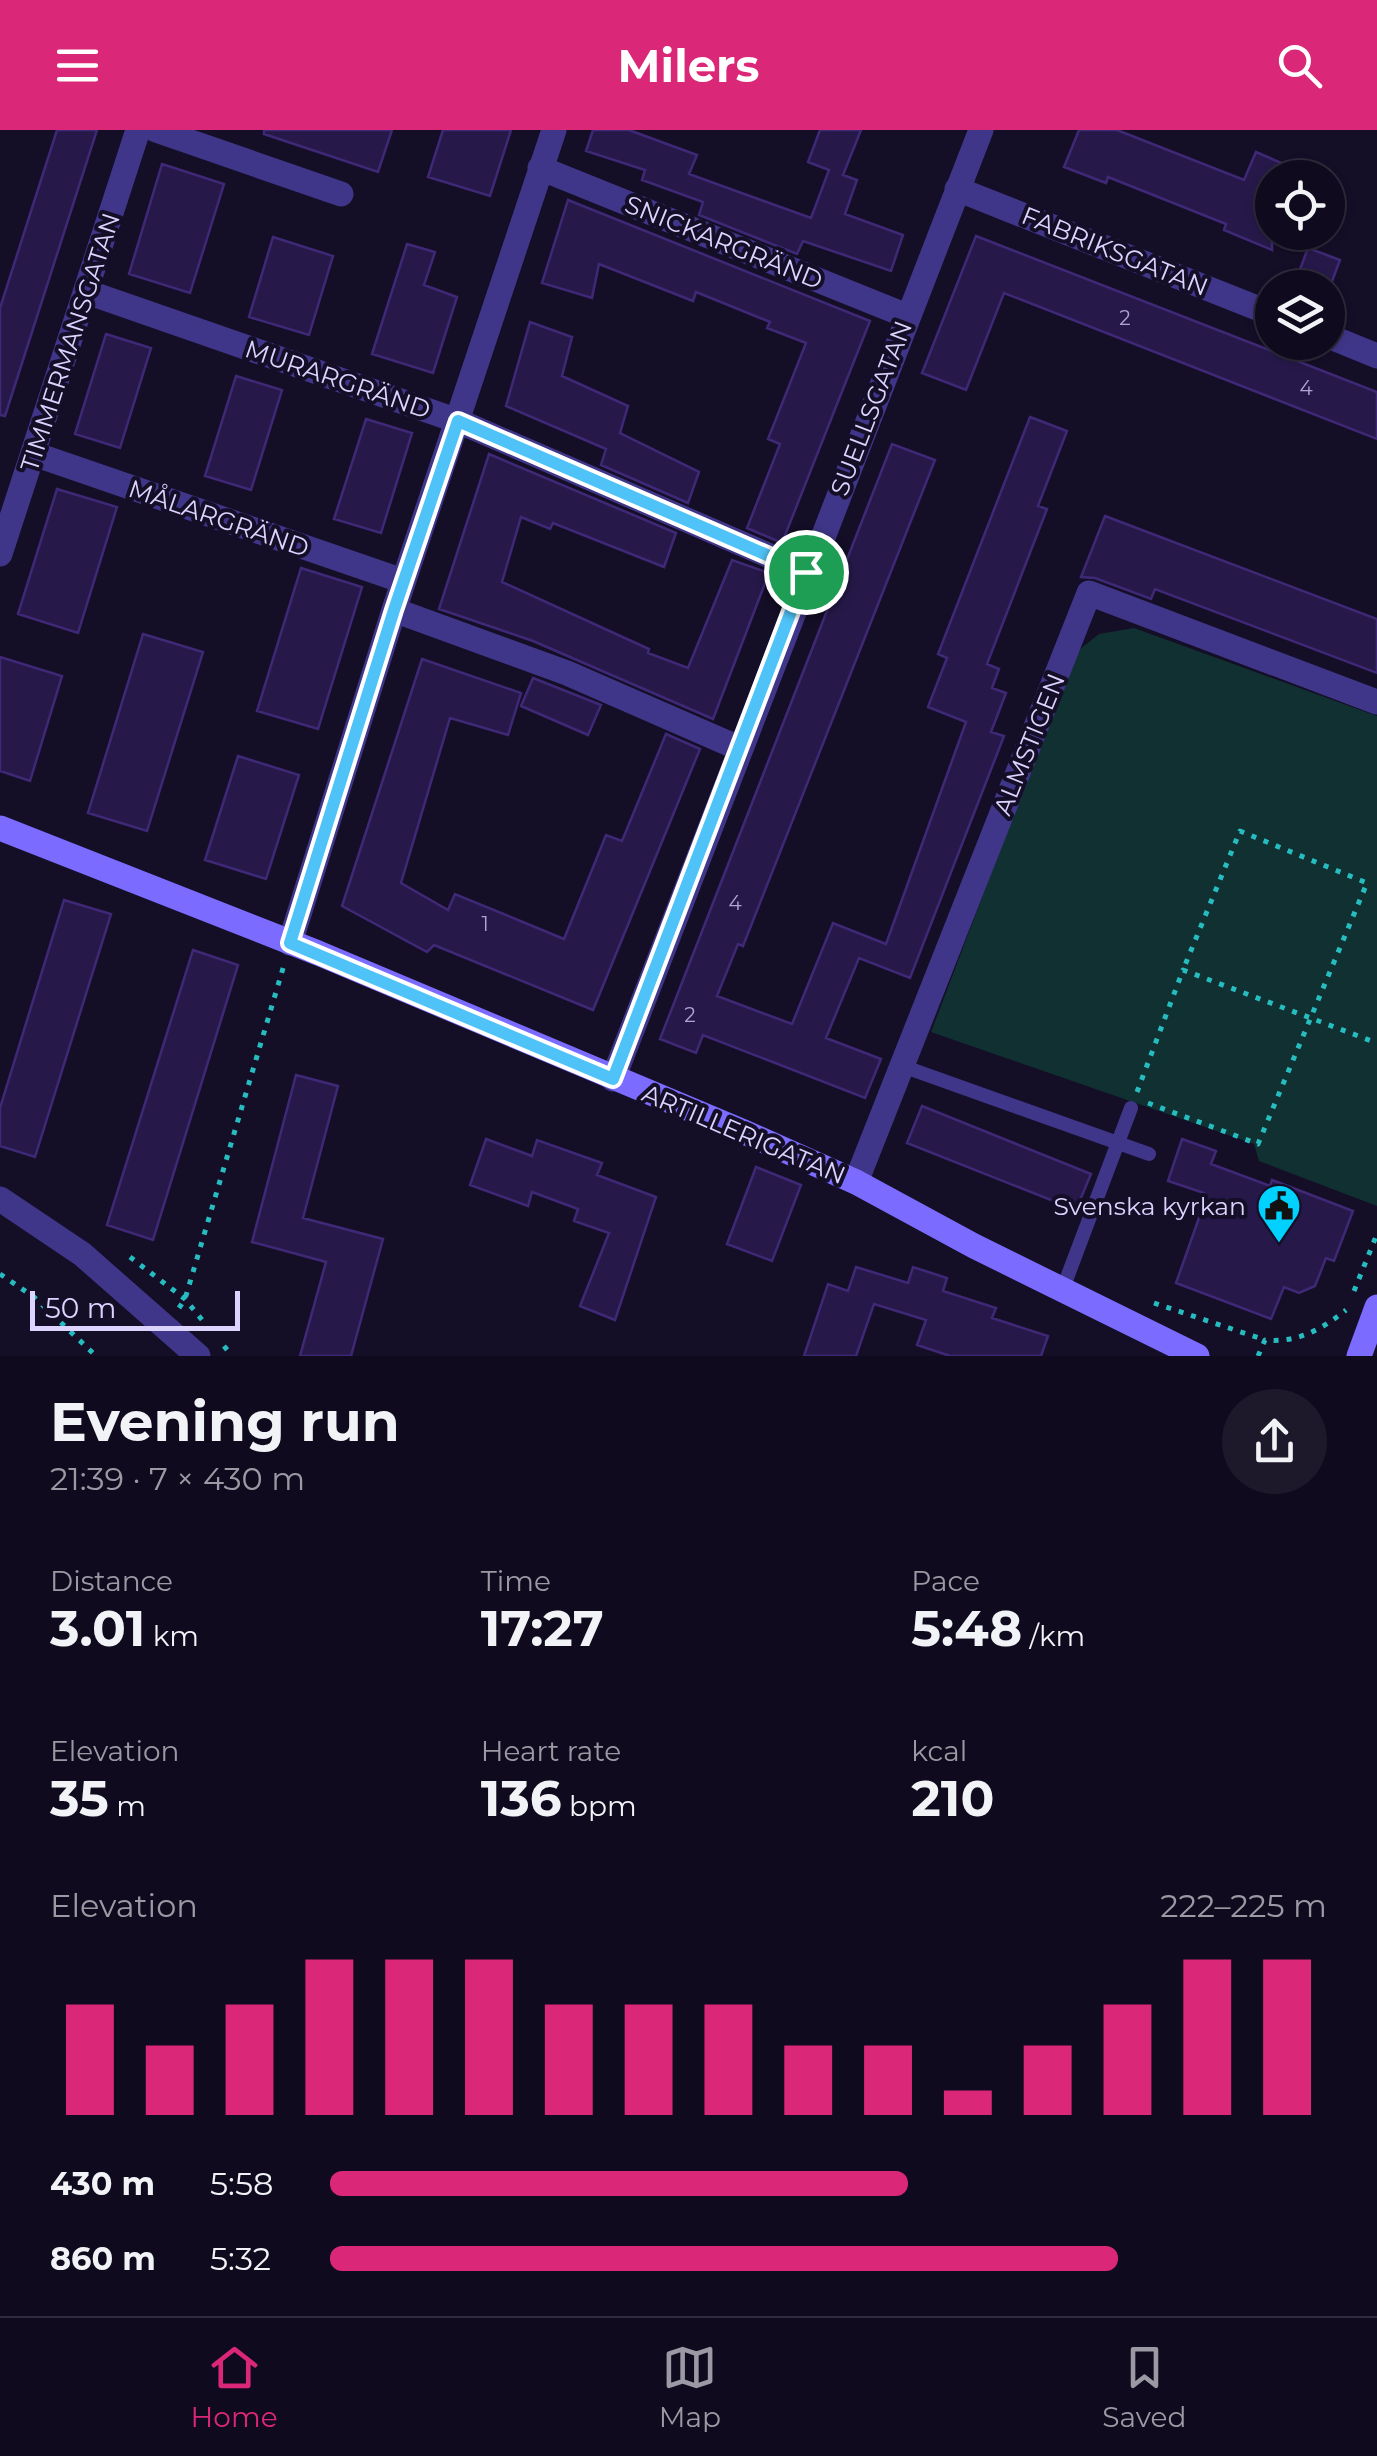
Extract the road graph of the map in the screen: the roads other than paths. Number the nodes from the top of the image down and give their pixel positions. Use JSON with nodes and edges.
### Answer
{"nodes":[{"id":1,"x":138,"y":130,"type":"edge"},
{"id":2,"x":156,"y":130,"type":"edge"},
{"id":3,"x":554,"y":130,"type":"edge"},
{"id":4,"x":981,"y":130,"type":"edge"},
{"id":5,"x":540,"y":168,"type":"junction"},
{"id":6,"x":957,"y":189,"type":"junction"},
{"id":7,"x":340,"y":194,"type":"dead end"},
{"id":8,"x":87,"y":292,"type":"junction"},
{"id":9,"x":1255,"y":307,"type":"edge"},
{"id":10,"x":907,"y":316,"type":"junction"},
{"id":11,"x":1345,"y":343,"type":"edge"},
{"id":12,"x":1377,"y":356,"type":"edge"},
{"id":13,"x":458,"y":421,"type":"junction"},
{"id":14,"x":34,"y":454,"type":"junction"},
{"id":15,"x":0,"y":554,"type":"edge"},
{"id":16,"x":806,"y":572,"type":"junction"},
{"id":17,"x":403,"y":581,"type":"junction"},
{"id":18,"x":394,"y":610,"type":"junction"},
{"id":19,"x":1377,"y":702,"type":"edge"},
{"id":20,"x":741,"y":749,"type":"junction"},
{"id":21,"x":0,"y":828,"type":"edge"},
{"id":22,"x":290,"y":943,"type":"junction"},
{"id":23,"x":902,"y":1066,"type":"junction"},
{"id":24,"x":613,"y":1079,"type":"junction"},
{"id":25,"x":1132,"y":1108,"type":"dead end"},
{"id":26,"x":1118,"y":1142,"type":"junction"},
{"id":27,"x":1150,"y":1154,"type":"dead end"},
{"id":28,"x":856,"y":1182,"type":"junction"},
{"id":29,"x":0,"y":1200,"type":"edge"},
{"id":30,"x":1062,"y":1292,"type":"junction"},
{"id":31,"x":1377,"y":1306,"type":"edge"},
{"id":32,"x":198,"y":1356,"type":"edge"},
{"id":33,"x":1198,"y":1356,"type":"edge"},
{"id":34,"x":1359,"y":1356,"type":"edge"}],
"edges":[{"from":1,"to":8,"type":"street","name":"TIMMERMANSGATAN"},
{"from":2,"to":7,"type":"street"},
{"from":3,"to":5,"type":"street"},
{"from":4,"to":6,"type":"street","name":"SUELLSGATAN"},
{"from":5,"to":10,"type":"street","name":"SNICKARGRÄND"},
{"from":5,"to":13,"type":"street"},
{"from":6,"to":9,"type":"street","name":"FABRIKSGATAN"},
{"from":6,"to":10,"type":"street","name":"SUELLSGATAN"},
{"from":8,"to":13,"type":"street","name":"MURARGRÄND"},
{"from":8,"to":14,"type":"street","name":"TIMMERMANSGATAN"},
{"from":10,"to":16,"type":"street","name":"SUELLSGATAN"},
{"from":11,"to":12,"type":"street"},
{"from":13,"to":16,"type":"street","name":"MURARGRÄND"},
{"from":13,"to":17,"type":"street"},
{"from":14,"to":15,"type":"street","name":"TIMMERMANSGATAN"},
{"from":14,"to":17,"type":"street","name":"MÅLARGRÄND"},
{"from":16,"to":20,"type":"street","name":"SUELLSGATAN"},
{"from":17,"to":18,"type":"street"},
{"from":18,"to":20,"type":"street"},
{"from":18,"to":22,"type":"street"},
{"from":19,"to":23,"type":"street","name":"ALMSTIGEN"},
{"from":20,"to":24,"type":"street","name":"SUELLSGATAN"},
{"from":21,"to":22,"type":"street","name":"ARTILLERIGATAN"},
{"from":22,"to":24,"type":"street","name":"ARTILLERIGATAN"},
{"from":23,"to":26,"type":"lane"},
{"from":23,"to":28,"type":"street","name":"ALMSTIGEN"},
{"from":24,"to":28,"type":"street","name":"ARTILLERIGATAN"},
{"from":25,"to":26,"type":"lane"},
{"from":26,"to":27,"type":"lane"},
{"from":26,"to":30,"type":"lane"},
{"from":28,"to":30,"type":"street","name":"ARTILLERIGATAN"},
{"from":29,"to":32,"type":"street"},
{"from":30,"to":33,"type":"street","name":"ARTILLERIGATAN"},
{"from":31,"to":34,"type":"street"}]}
